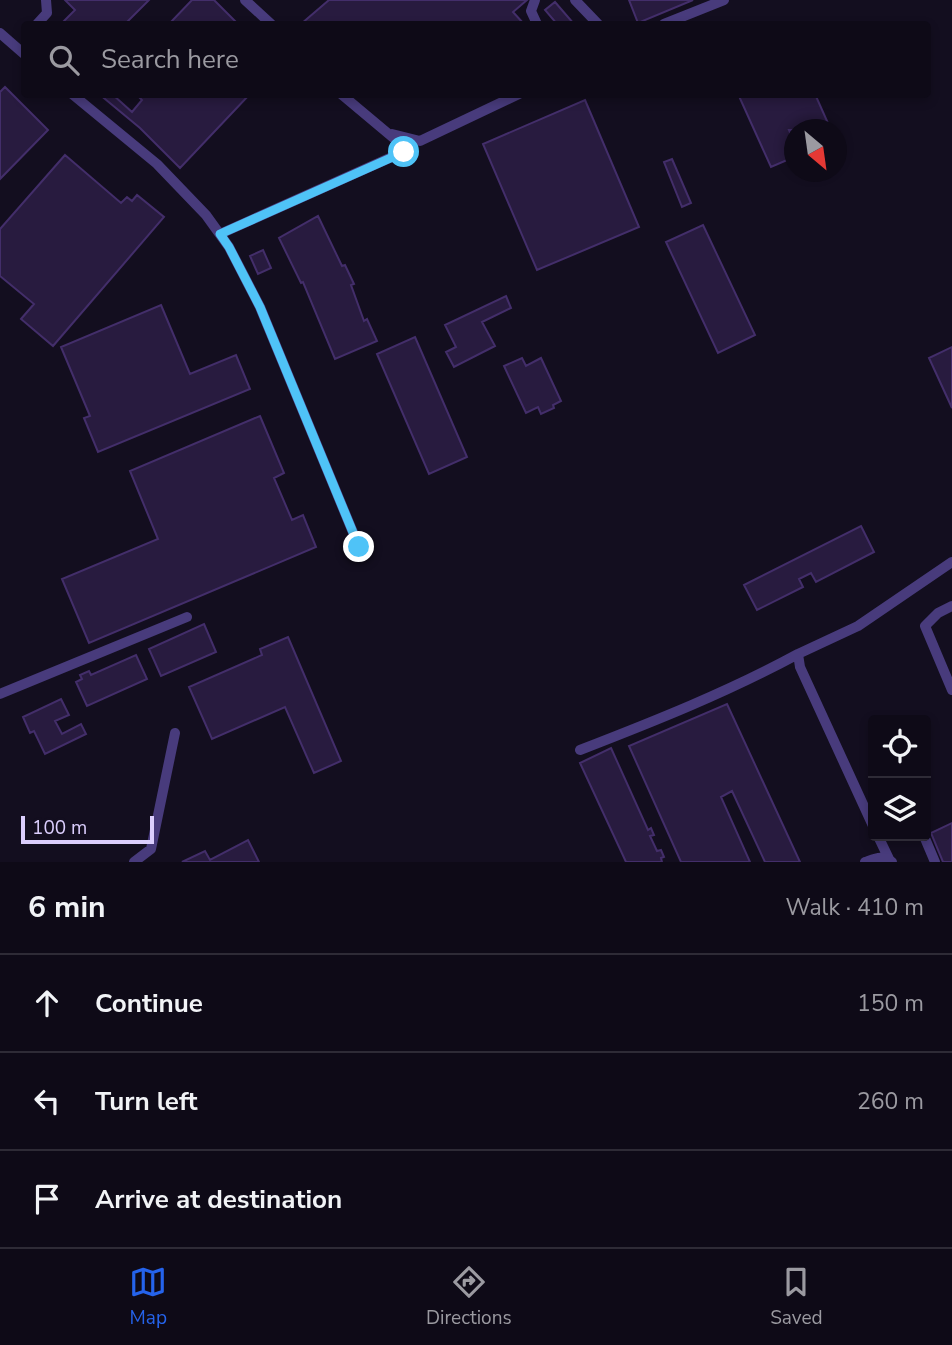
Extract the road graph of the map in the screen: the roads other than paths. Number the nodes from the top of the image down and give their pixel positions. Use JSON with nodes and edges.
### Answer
{"nodes":[{"id":1,"x":46,"y":0,"type":"edge"},
{"id":2,"x":245,"y":0,"type":"edge"},
{"id":3,"x":535,"y":0,"type":"edge"},
{"id":4,"x":575,"y":0,"type":"edge"},
{"id":5,"x":724,"y":0,"type":"edge"},
{"id":6,"x":40,"y":21,"type":"edge"},
{"id":7,"x":268,"y":21,"type":"edge"},
{"id":8,"x":536,"y":21,"type":"edge"},
{"id":9,"x":595,"y":21,"type":"edge"},
{"id":10,"x":672,"y":21,"type":"edge"},
{"id":11,"x":0,"y":33,"type":"edge"},
{"id":12,"x":21,"y":46,"type":"edge"},
{"id":13,"x":77,"y":98,"type":"edge"},
{"id":14,"x":346,"y":98,"type":"edge"},
{"id":15,"x":511,"y":98,"type":"edge"},
{"id":16,"x":390,"y":133,"type":"junction"},
{"id":17,"x":220,"y":234,"type":"junction"},
{"id":18,"x":359,"y":547,"type":"dead end"},
{"id":19,"x":952,"y":562,"type":"edge"},
{"id":20,"x":952,"y":606,"type":"edge"},
{"id":21,"x":187,"y":617,"type":"dead end"},
{"id":22,"x":799,"y":653,"type":"junction"},
{"id":23,"x":952,"y":690,"type":"edge"},
{"id":24,"x":0,"y":694,"type":"edge"},
{"id":25,"x":175,"y":733,"type":"dead end"},
{"id":26,"x":580,"y":750,"type":"dead end"},
{"id":27,"x":868,"y":815,"type":"edge"},
{"id":28,"x":880,"y":841,"type":"edge"},
{"id":29,"x":926,"y":841,"type":"edge"},
{"id":30,"x":890,"y":861,"type":"edge"},
{"id":31,"x":134,"y":862,"type":"edge"},
{"id":32,"x":865,"y":862,"type":"edge"},
{"id":33,"x":935,"y":862,"type":"edge"}],
"edges":[{"from":1,"to":6,"type":"street"},
{"from":2,"to":7,"type":"street"},
{"from":3,"to":8,"type":"street"},
{"from":4,"to":9,"type":"street"},
{"from":5,"to":10,"type":"street"},
{"from":11,"to":12,"type":"street"},
{"from":13,"to":17,"type":"street"},
{"from":14,"to":16,"type":"street"},
{"from":15,"to":16,"type":"street"},
{"from":16,"to":17,"type":"street"},
{"from":17,"to":18,"type":"street"},
{"from":19,"to":22,"type":"street"},
{"from":20,"to":23,"type":"street"},
{"from":21,"to":24,"type":"street"},
{"from":22,"to":26,"type":"street"},
{"from":22,"to":27,"type":"street"},
{"from":25,"to":31,"type":"street"},
{"from":28,"to":30,"type":"street"},
{"from":29,"to":33,"type":"street"},
{"from":30,"to":32,"type":"street"}]}
